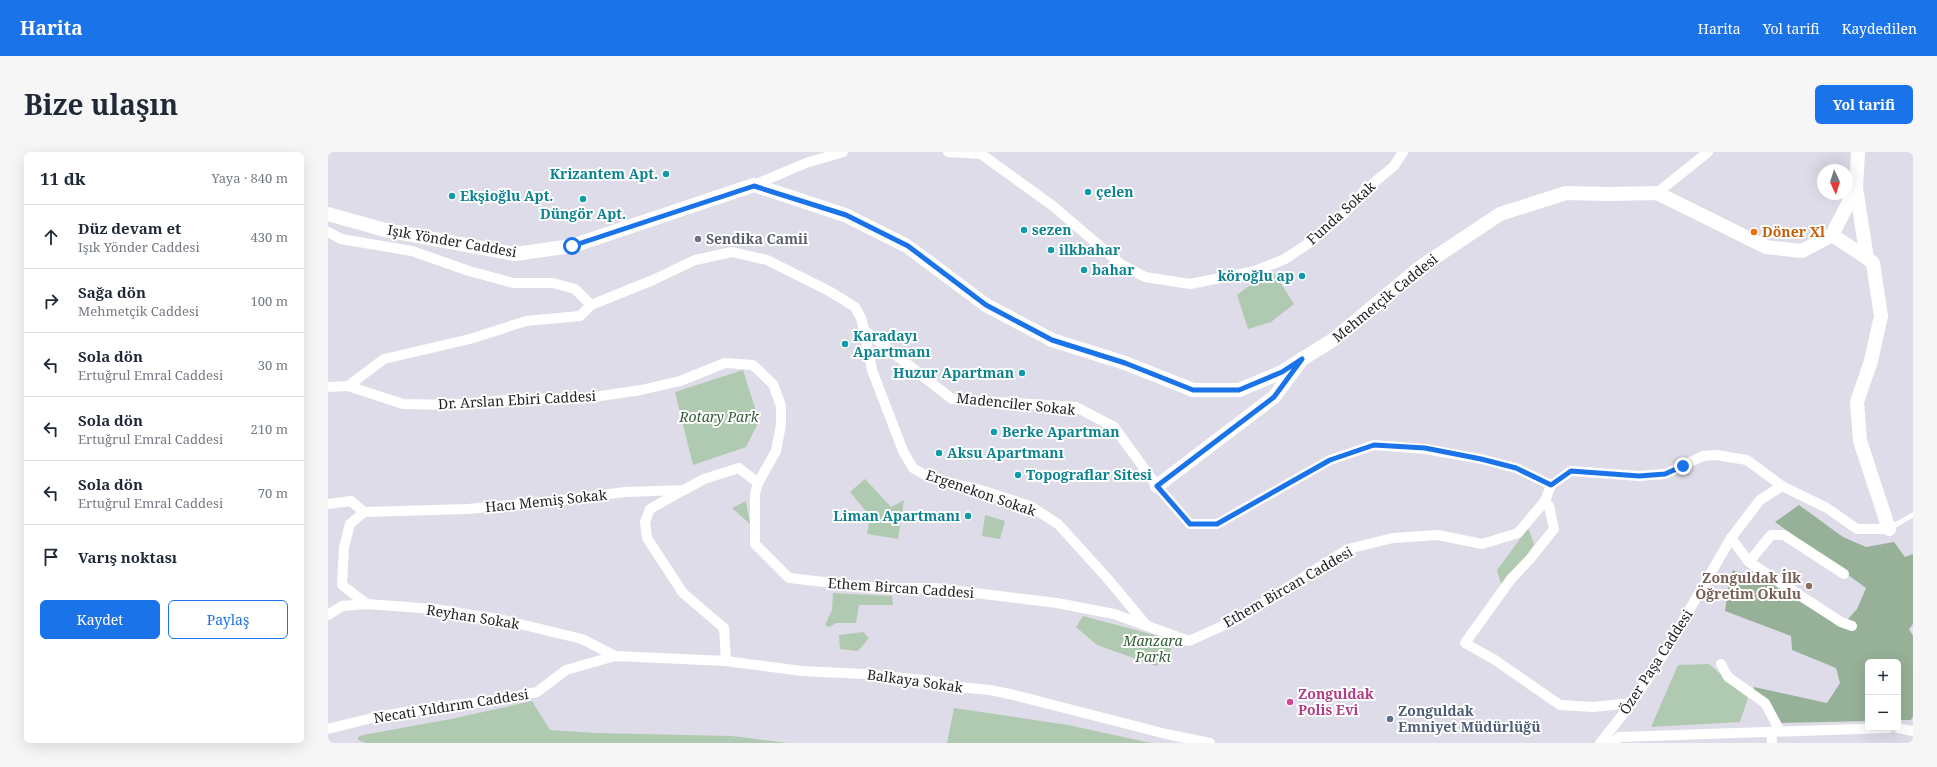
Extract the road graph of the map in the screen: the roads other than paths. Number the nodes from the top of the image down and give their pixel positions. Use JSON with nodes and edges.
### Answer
{"nodes":[{"id":1,"x":843,"y":152,"type":"edge"},
{"id":2,"x":948,"y":152,"type":"edge"},
{"id":3,"x":1403,"y":152,"type":"edge"},
{"id":4,"x":1708,"y":152,"type":"edge"},
{"id":5,"x":1858,"y":152,"type":"edge"},
{"id":6,"x":980,"y":153,"type":"edge"},
{"id":7,"x":754,"y":186,"type":"junction"},
{"id":8,"x":1856,"y":188,"type":"junction"},
{"id":9,"x":1657,"y":193,"type":"junction"},
{"id":10,"x":328,"y":214,"type":"edge"},
{"id":11,"x":328,"y":232,"type":"edge"},
{"id":12,"x":1832,"y":236,"type":"junction"},
{"id":13,"x":1867,"y":258,"type":"junction"},
{"id":14,"x":591,"y":305,"type":"junction"},
{"id":15,"x":864,"y":330,"type":"junction"},
{"id":16,"x":1302,"y":359,"type":"junction"},
{"id":17,"x":348,"y":386,"type":"junction"},
{"id":18,"x":328,"y":387,"type":"edge"},
{"id":19,"x":758,"y":483,"type":"junction"},
{"id":20,"x":1551,"y":485,"type":"junction"},
{"id":21,"x":1157,"y":486,"type":"junction"},
{"id":22,"x":1782,"y":486,"type":"junction"},
{"id":23,"x":684,"y":490,"type":"junction"},
{"id":24,"x":1545,"y":501,"type":"junction"},
{"id":25,"x":328,"y":504,"type":"edge"},
{"id":26,"x":364,"y":512,"type":"junction"},
{"id":27,"x":1913,"y":515,"type":"edge"},
{"id":28,"x":1889,"y":529,"type":"junction"},
{"id":29,"x":1731,"y":538,"type":"junction"},
{"id":30,"x":756,"y":544,"type":"joint"},
{"id":31,"x":1749,"y":562,"type":"junction"},
{"id":32,"x":1844,"y":574,"type":"dead end"},
{"id":33,"x":366,"y":604,"type":"junction"},
{"id":34,"x":328,"y":615,"type":"edge"},
{"id":35,"x":1146,"y":626,"type":"junction"},
{"id":36,"x":1852,"y":626,"type":"dead end"},
{"id":37,"x":615,"y":656,"type":"junction"},
{"id":38,"x":726,"y":661,"type":"junction"},
{"id":39,"x":1721,"y":664,"type":"dead end"},
{"id":40,"x":1632,"y":703,"type":"junction"},
{"id":41,"x":328,"y":729,"type":"edge"},
{"id":42,"x":1865,"y":729,"type":"edge"},
{"id":43,"x":1901,"y":729,"type":"edge"},
{"id":44,"x":1913,"y":731,"type":"edge"},
{"id":45,"x":1776,"y":732,"type":"junction"},
{"id":46,"x":1210,"y":743,"type":"edge"},
{"id":47,"x":1600,"y":743,"type":"edge"},
{"id":48,"x":1612,"y":743,"type":"edge"},
{"id":49,"x":1772,"y":743,"type":"edge"}],
"edges":[{"from":1,"to":7,"type":"street"},
{"from":2,"to":6,"type":"street"},
{"from":3,"to":6,"type":"street","name":"Funda Sokak"},
{"from":4,"to":9,"type":"street"},
{"from":5,"to":8,"type":"street"},
{"from":7,"to":10,"type":"street","name":"Işık Yönder Caddesi"},
{"from":7,"to":16,"type":"street"},
{"from":8,"to":12,"type":"street"},
{"from":8,"to":13,"type":"street"},
{"from":9,"to":12,"type":"street","name":"Mehmetçik Caddesi"},
{"from":9,"to":16,"type":"street","name":"Mehmetçik Caddesi"},
{"from":11,"to":14,"type":"street"},
{"from":12,"to":13,"type":"street"},
{"from":13,"to":28,"type":"street"},
{"from":14,"to":15,"type":"street"},
{"from":14,"to":17,"type":"street"},
{"from":15,"to":21,"type":"street","name":"Madenciler Sokak"},
{"from":15,"to":35,"type":"street","name":"Ergenekon Sokak"},
{"from":16,"to":21,"type":"street","name":"Mehmetçik Caddesi"},
{"from":17,"to":18,"type":"street"},
{"from":17,"to":19,"type":"street","name":"Dr. Arslan Ebiri Caddesi"},
{"from":19,"to":23,"type":"street","name":"Hacı Memiş Sokak"},
{"from":19,"to":30,"type":"street","name":"Dr. Arslan Ebiri Caddesi"},
{"from":20,"to":21,"type":"street","name":"Madenciler Sokak"},
{"from":20,"to":22,"type":"street"},
{"from":20,"to":24,"type":"street","name":"Ethem Bircan Caddesi"},
{"from":22,"to":28,"type":"street"},
{"from":22,"to":29,"type":"street","name":"Özer Paşa Caddesi"},
{"from":23,"to":26,"type":"street","name":"Hacı Memiş Sokak"},
{"from":23,"to":38,"type":"street"},
{"from":24,"to":35,"type":"street","name":"Ethem Bircan Caddesi"},
{"from":24,"to":40,"type":"street"},
{"from":25,"to":26,"type":"street"},
{"from":26,"to":33,"type":"street"},
{"from":27,"to":28,"type":"lane"},
{"from":29,"to":31,"type":"street"},
{"from":29,"to":40,"type":"street","name":"Özer Paşa Caddesi"},
{"from":30,"to":35,"type":"street","name":"Ethem Bircan Caddesi"},
{"from":31,"to":32,"type":"street"},
{"from":31,"to":36,"type":"street"},
{"from":33,"to":34,"type":"street","name":"Reyhan Sokak"},
{"from":33,"to":37,"type":"street","name":"Reyhan Sokak"},
{"from":37,"to":38,"type":"street","name":"Balkaya Sokak"},
{"from":37,"to":41,"type":"street","name":"Necati Yıldırım Caddesi"},
{"from":38,"to":46,"type":"street","name":"Balkaya Sokak"},
{"from":39,"to":45,"type":"street"},
{"from":40,"to":47,"type":"street","name":"Özer Paşa Caddesi"},
{"from":42,"to":45,"type":"street"},
{"from":43,"to":44,"type":"street"},
{"from":45,"to":48,"type":"street"},
{"from":45,"to":49,"type":"street"}]}
